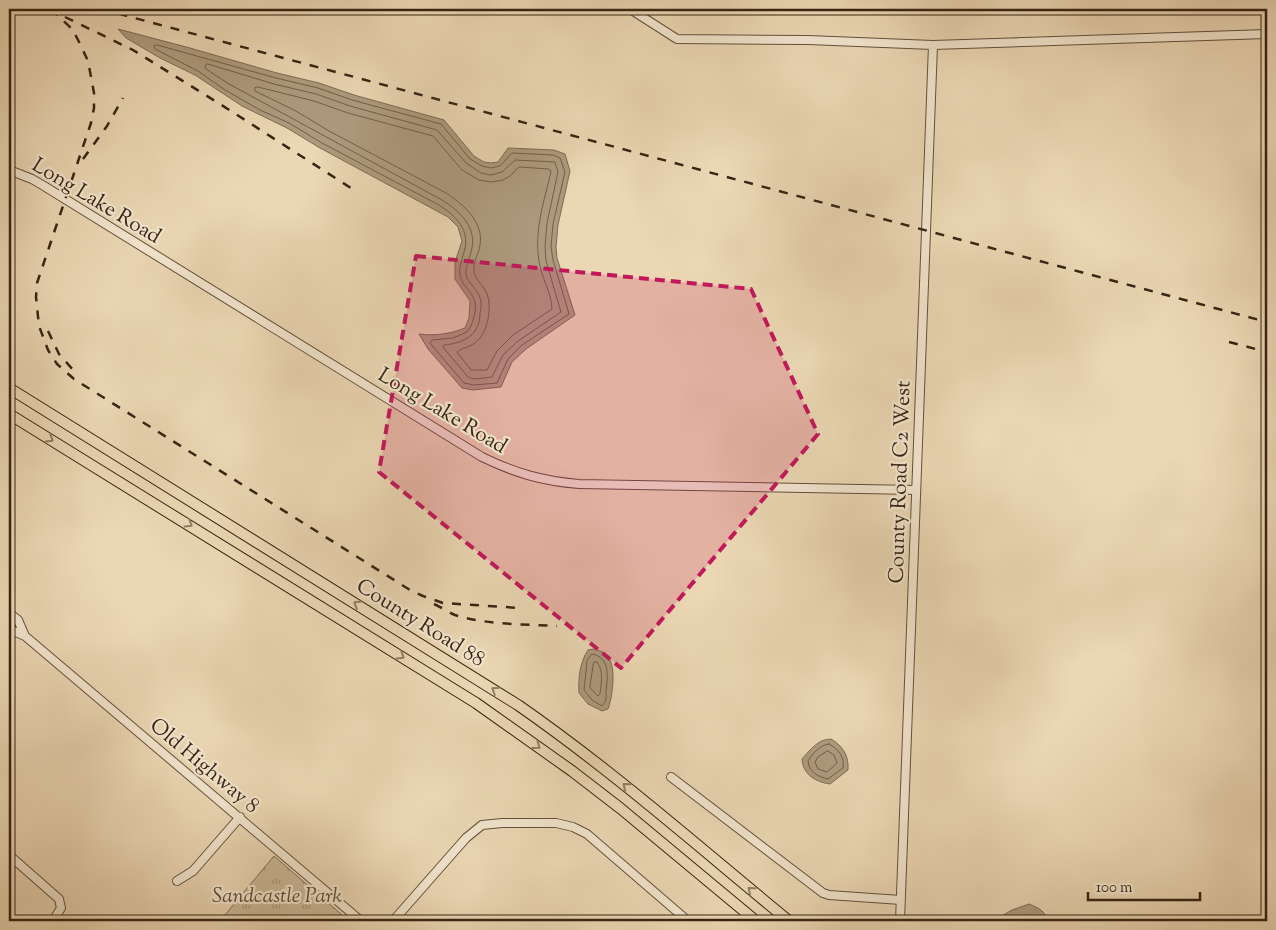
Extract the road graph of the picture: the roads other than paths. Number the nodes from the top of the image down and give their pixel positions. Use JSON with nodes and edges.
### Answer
{"nodes":[{"id":1,"x":630,"y":9,"type":"edge"},
{"id":2,"x":1267,"y":34,"type":"edge"},
{"id":3,"x":933,"y":45,"type":"junction"},
{"id":4,"x":9,"y":170,"type":"edge"},
{"id":5,"x":9,"y":388,"type":"edge"},
{"id":6,"x":9,"y":414,"type":"edge"},
{"id":7,"x":916,"y":490,"type":"junction"},
{"id":8,"x":9,"y":613,"type":"edge"},
{"id":9,"x":9,"y":629,"type":"edge"},
{"id":10,"x":25,"y":636,"type":"junction"},
{"id":11,"x":670,"y":777,"type":"dead end"},
{"id":12,"x":240,"y":817,"type":"junction"},
{"id":13,"x":9,"y":856,"type":"edge"},
{"id":14,"x":177,"y":881,"type":"dead end"},
{"id":15,"x":901,"y":900,"type":"junction"},
{"id":16,"x":53,"y":921,"type":"edge"},
{"id":17,"x":361,"y":921,"type":"edge"},
{"id":18,"x":393,"y":921,"type":"edge"},
{"id":19,"x":688,"y":921,"type":"edge"},
{"id":20,"x":756,"y":921,"type":"edge"},
{"id":21,"x":789,"y":921,"type":"edge"},
{"id":22,"x":900,"y":921,"type":"edge"}],
"edges":[{"from":1,"to":3,"type":"street"},
{"from":2,"to":3,"type":"street"},
{"from":3,"to":7,"type":"street","name":"County Road C2 West"},
{"from":4,"to":7,"type":"street","name":"Long Lake Road"},
{"from":21,"to":5,"type":"main road","name":"County Road 88","one_way":true},
{"from":6,"to":20,"type":"main road","name":"County Road 88","one_way":true},
{"from":7,"to":15,"type":"street","name":"County Road C2 West"},
{"from":8,"to":10,"type":"street","name":"Old Highway 8"},
{"from":9,"to":10,"type":"street","name":"Old Highway 8"},
{"from":10,"to":12,"type":"street","name":"Old Highway 8"},
{"from":11,"to":15,"type":"street"},
{"from":12,"to":14,"type":"street"},
{"from":12,"to":17,"type":"street","name":"Old Highway 8"},
{"from":13,"to":16,"type":"street"},
{"from":15,"to":22,"type":"street","name":"County Road C2 West"},
{"from":18,"to":19,"type":"street"}]}
